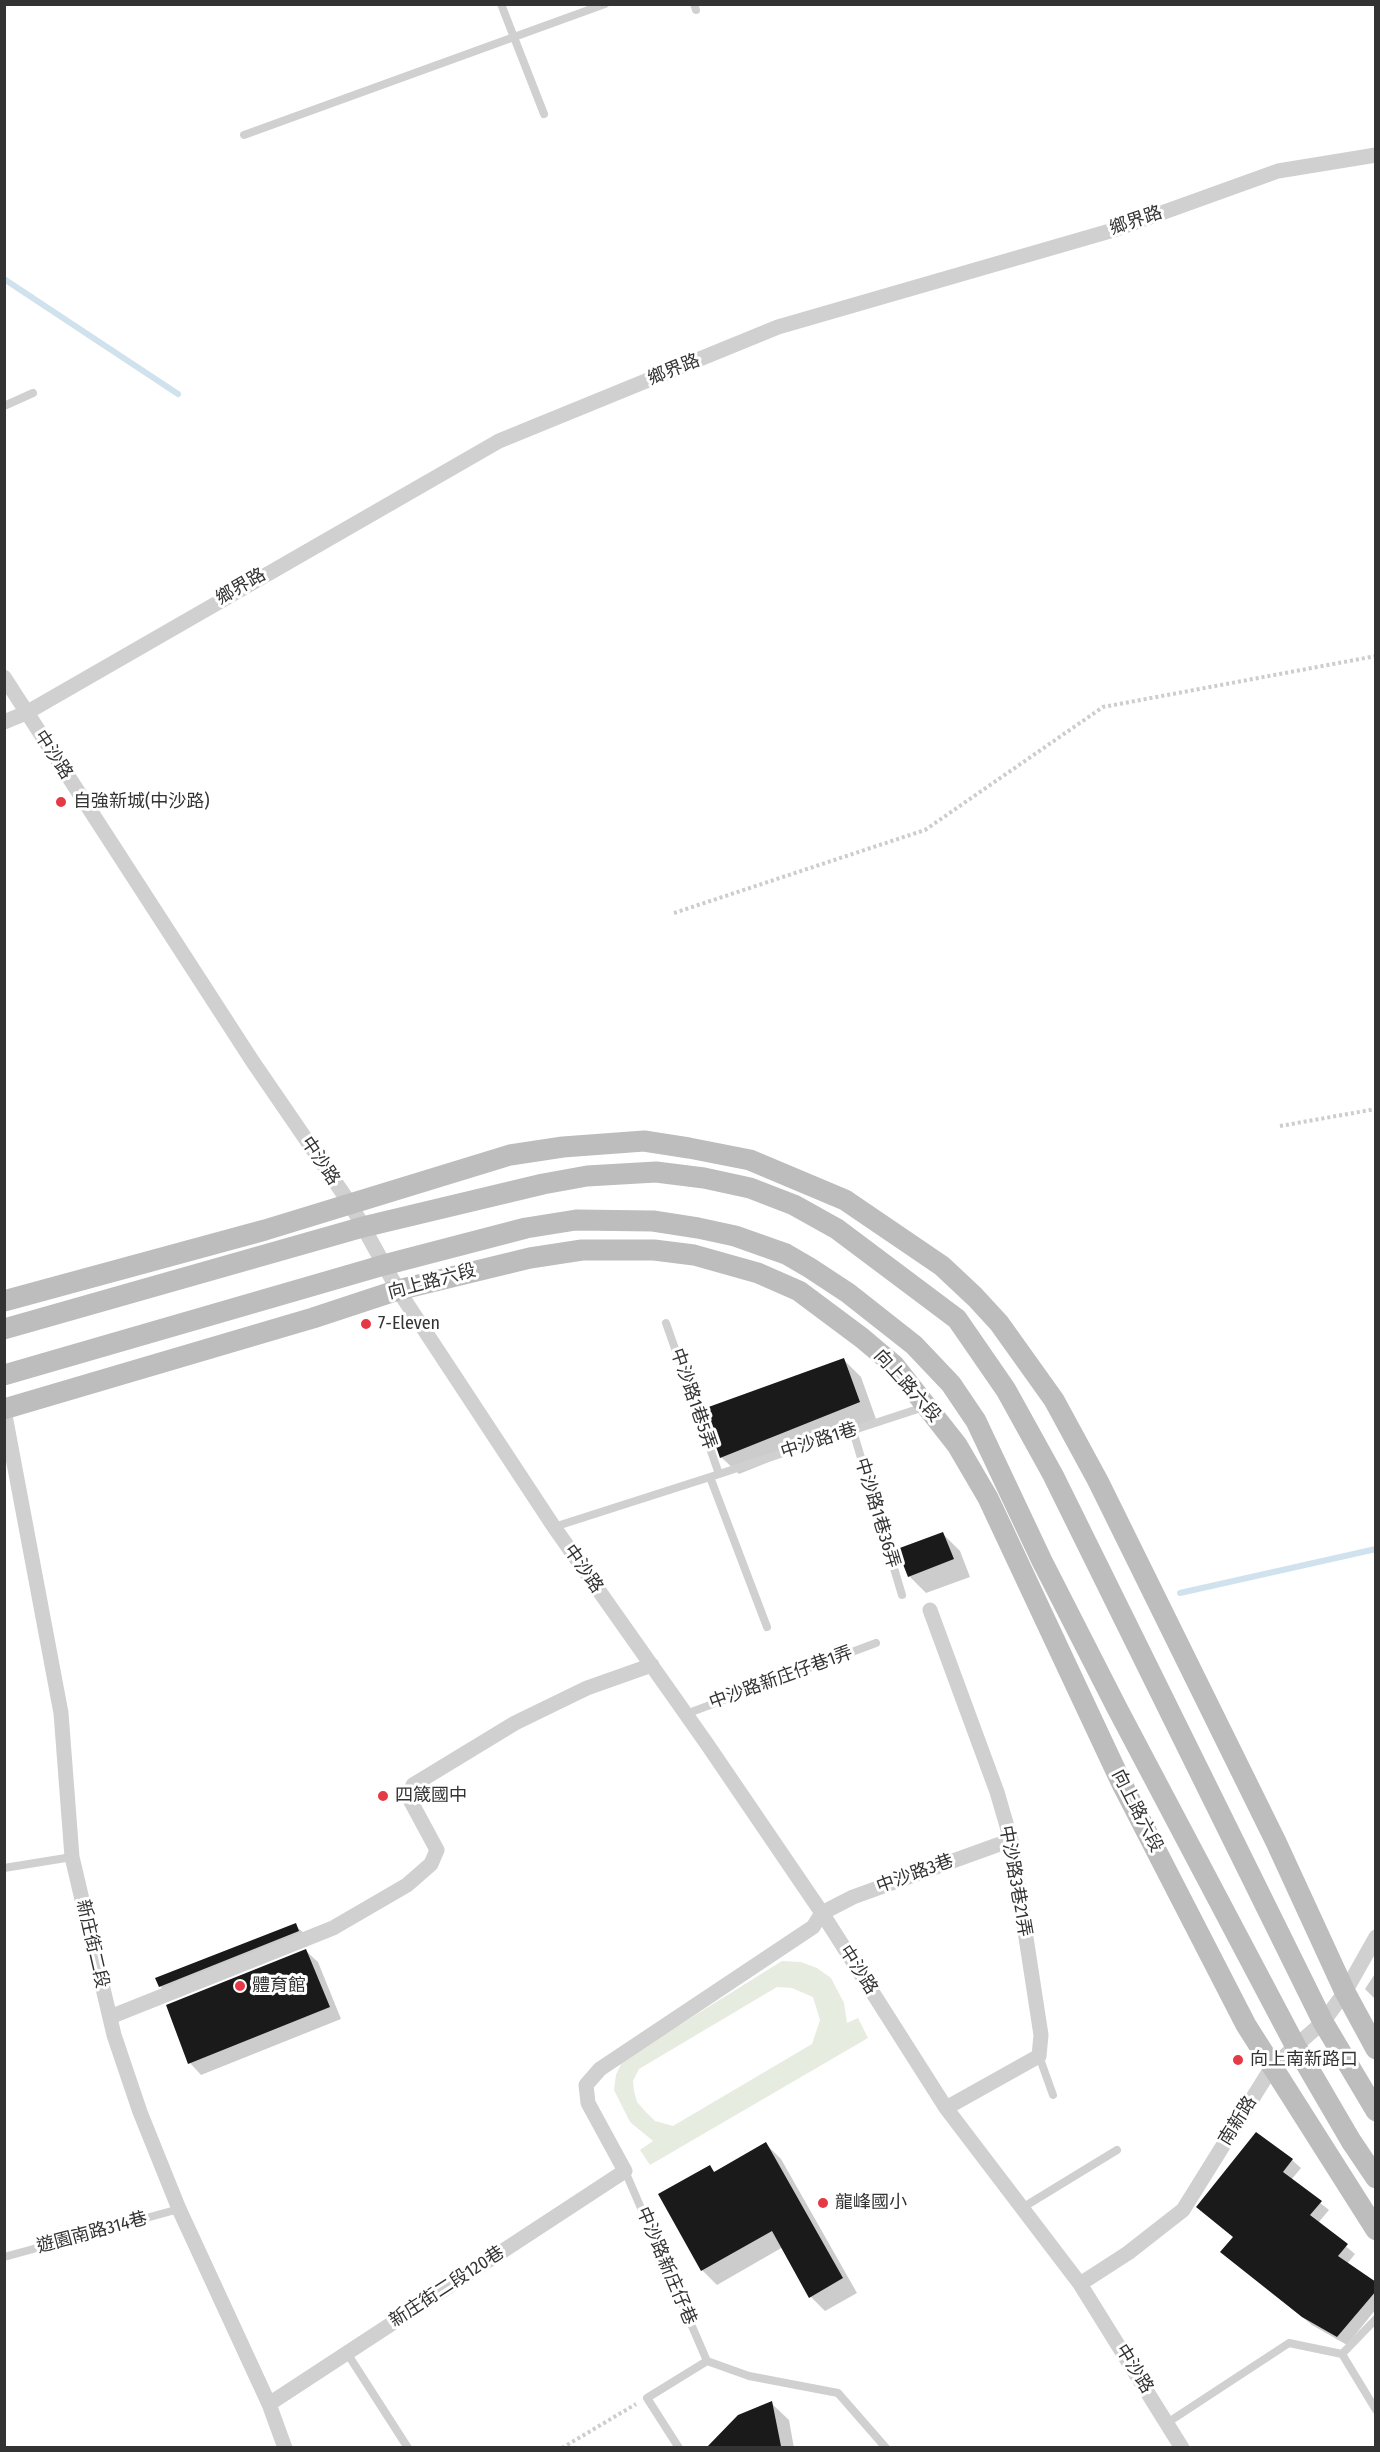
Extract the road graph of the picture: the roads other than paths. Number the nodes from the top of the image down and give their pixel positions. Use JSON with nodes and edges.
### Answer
{"nodes":[{"id":1,"x":501,"y":4,"type":"edge"},
{"id":2,"x":605,"y":4,"type":"edge"},
{"id":3,"x":513,"y":38,"type":"junction"},
{"id":4,"x":544,"y":114,"type":"dead end"},
{"id":5,"x":244,"y":135,"type":"dead end"},
{"id":6,"x":1376,"y":155,"type":"edge"},
{"id":7,"x":33,"y":393,"type":"dead end"},
{"id":8,"x":4,"y":406,"type":"edge"},
{"id":9,"x":4,"y":677,"type":"edge"},
{"id":10,"x":26,"y":713,"type":"junction"},
{"id":11,"x":4,"y":722,"type":"edge"},
{"id":12,"x":351,"y":1205,"type":"junction"},
{"id":13,"x":363,"y":1227,"type":"junction"},
{"id":14,"x":384,"y":1265,"type":"junction"},
{"id":15,"x":398,"y":1290,"type":"junction"},
{"id":16,"x":4,"y":1301,"type":"edge"},
{"id":17,"x":666,"y":1323,"type":"dead end"},
{"id":18,"x":4,"y":1329,"type":"edge"},
{"id":19,"x":4,"y":1375,"type":"edge"},
{"id":20,"x":929,"y":1406,"type":"junction"},
{"id":21,"x":4,"y":1410,"type":"edge"},
{"id":22,"x":853,"y":1431,"type":"junction"},
{"id":23,"x":719,"y":1474,"type":"junction"},
{"id":24,"x":710,"y":1477,"type":"junction"},
{"id":25,"x":554,"y":1527,"type":"junction"},
{"id":26,"x":902,"y":1595,"type":"dead end"},
{"id":27,"x":930,"y":1610,"type":"dead end"},
{"id":28,"x":767,"y":1627,"type":"dead end"},
{"id":29,"x":876,"y":1643,"type":"dead end"},
{"id":30,"x":652,"y":1665,"type":"junction"},
{"id":31,"x":686,"y":1714,"type":"junction"},
{"id":32,"x":1011,"y":1840,"type":"junction"},
{"id":33,"x":72,"y":1857,"type":"junction"},
{"id":34,"x":4,"y":1868,"type":"edge"},
{"id":35,"x":822,"y":1913,"type":"junction"},
{"id":36,"x":1376,"y":1937,"type":"edge"},
{"id":37,"x":1345,"y":1992,"type":"junction"},
{"id":38,"x":110,"y":2017,"type":"junction"},
{"id":39,"x":1323,"y":2022,"type":"junction"},
{"id":40,"x":1295,"y":2045,"type":"junction"},
{"id":41,"x":1376,"y":2049,"type":"edge"},
{"id":42,"x":1039,"y":2056,"type":"junction"},
{"id":43,"x":1272,"y":2067,"type":"junction"},
{"id":44,"x":1053,"y":2095,"type":"dead end"},
{"id":45,"x":946,"y":2109,"type":"junction"},
{"id":46,"x":1376,"y":2111,"type":"edge"},
{"id":47,"x":1117,"y":2150,"type":"dead end"},
{"id":48,"x":626,"y":2171,"type":"junction"},
{"id":49,"x":1376,"y":2178,"type":"edge"},
{"id":50,"x":1022,"y":2208,"type":"junction"},
{"id":51,"x":179,"y":2209,"type":"junction"},
{"id":52,"x":1376,"y":2230,"type":"edge"},
{"id":53,"x":4,"y":2257,"type":"edge"},
{"id":54,"x":1080,"y":2284,"type":"junction"},
{"id":55,"x":1376,"y":2319,"type":"edge"},
{"id":56,"x":347,"y":2353,"type":"junction"},
{"id":57,"x":1342,"y":2354,"type":"junction"},
{"id":58,"x":707,"y":2361,"type":"junction"},
{"id":59,"x":269,"y":2404,"type":"junction"},
{"id":60,"x":1376,"y":2410,"type":"edge"},
{"id":61,"x":1167,"y":2422,"type":"junction"},
{"id":62,"x":285,"y":2448,"type":"edge"},
{"id":63,"x":408,"y":2448,"type":"edge"},
{"id":64,"x":679,"y":2448,"type":"edge"},
{"id":65,"x":886,"y":2448,"type":"edge"},
{"id":66,"x":1182,"y":2448,"type":"edge"}],
"edges":[{"from":1,"to":3,"type":"lane"},
{"from":2,"to":3,"type":"lane"},
{"from":3,"to":4,"type":"lane"},
{"from":3,"to":5,"type":"lane"},
{"from":6,"to":10,"type":"street","name":"鄉界路"},
{"from":7,"to":8,"type":"lane"},
{"from":9,"to":10,"type":"street","name":"中沙路"},
{"from":10,"to":11,"type":"street","name":"鄉界路"},
{"from":10,"to":12,"type":"street","name":"中沙路"},
{"from":12,"to":13,"type":"street","name":"中沙路"},
{"from":12,"to":16,"type":"main road"},
{"from":12,"to":37,"type":"main road"},
{"from":13,"to":14,"type":"street","name":"中沙路"},
{"from":13,"to":18,"type":"main road"},
{"from":13,"to":39,"type":"main road"},
{"from":14,"to":15,"type":"street","name":"中沙路"},
{"from":14,"to":19,"type":"main road","name":"向上路六段"},
{"from":14,"to":40,"type":"main road","name":"向上路六段"},
{"from":15,"to":20,"type":"main road","name":"向上路六段"},
{"from":15,"to":21,"type":"main road","name":"向上路六段"},
{"from":15,"to":25,"type":"street","name":"中沙路"},
{"from":17,"to":23,"type":"lane","name":"中沙路1巷5弄"},
{"from":20,"to":22,"type":"lane","name":"中沙路1巷"},
{"from":20,"to":43,"type":"main road","name":"向上路六段"},
{"from":21,"to":33,"type":"street","name":"新庄街二段"},
{"from":22,"to":23,"type":"lane","name":"中沙路1巷"},
{"from":22,"to":26,"type":"lane","name":"中沙路1巷36弄"},
{"from":23,"to":24,"type":"lane","name":"中沙路1巷"},
{"from":24,"to":25,"type":"lane","name":"中沙路1巷"},
{"from":24,"to":28,"type":"lane"},
{"from":25,"to":30,"type":"street","name":"中沙路"},
{"from":27,"to":32,"type":"street","name":"中沙路3巷21弄"},
{"from":29,"to":31,"type":"lane","name":"中沙路新庄仔巷1弄"},
{"from":30,"to":31,"type":"street","name":"中沙路"},
{"from":30,"to":38,"type":"street"},
{"from":31,"to":35,"type":"street","name":"中沙路"},
{"from":32,"to":35,"type":"street","name":"中沙路3巷"},
{"from":32,"to":42,"type":"street","name":"中沙路3巷21弄"},
{"from":33,"to":34,"type":"lane"},
{"from":33,"to":38,"type":"street","name":"新庄街二段"},
{"from":35,"to":45,"type":"street","name":"中沙路"},
{"from":35,"to":48,"type":"street","name":"中沙路3巷"},
{"from":36,"to":37,"type":"street","name":"南新路"},
{"from":37,"to":39,"type":"street","name":"南新路"},
{"from":37,"to":41,"type":"main road"},
{"from":38,"to":51,"type":"street","name":"新庄街二段"},
{"from":39,"to":40,"type":"street","name":"南新路"},
{"from":39,"to":46,"type":"main road"},
{"from":40,"to":43,"type":"street","name":"南新路"},
{"from":40,"to":49,"type":"main road","name":"向上路六段"},
{"from":42,"to":44,"type":"lane"},
{"from":42,"to":45,"type":"street"},
{"from":43,"to":52,"type":"main road","name":"向上路六段"},
{"from":43,"to":54,"type":"street","name":"南新路"},
{"from":45,"to":50,"type":"street","name":"中沙路"},
{"from":47,"to":50,"type":"lane"},
{"from":48,"to":56,"type":"street","name":"新庄街二段120巷"},
{"from":48,"to":58,"type":"lane","name":"中沙路新庄仔巷"},
{"from":50,"to":54,"type":"street","name":"中沙路"},
{"from":51,"to":53,"type":"lane","name":"遊園南路314巷"},
{"from":51,"to":59,"type":"street","name":"新庄街二段"},
{"from":54,"to":61,"type":"street","name":"中沙路"},
{"from":55,"to":57,"type":"lane"},
{"from":56,"to":59,"type":"street","name":"新庄街二段120巷"},
{"from":56,"to":63,"type":"lane"},
{"from":57,"to":60,"type":"lane"},
{"from":57,"to":61,"type":"lane"},
{"from":58,"to":64,"type":"lane"},
{"from":58,"to":65,"type":"lane"},
{"from":59,"to":62,"type":"street","name":"新庄街二段"},
{"from":61,"to":66,"type":"street","name":"中沙路"}]}
